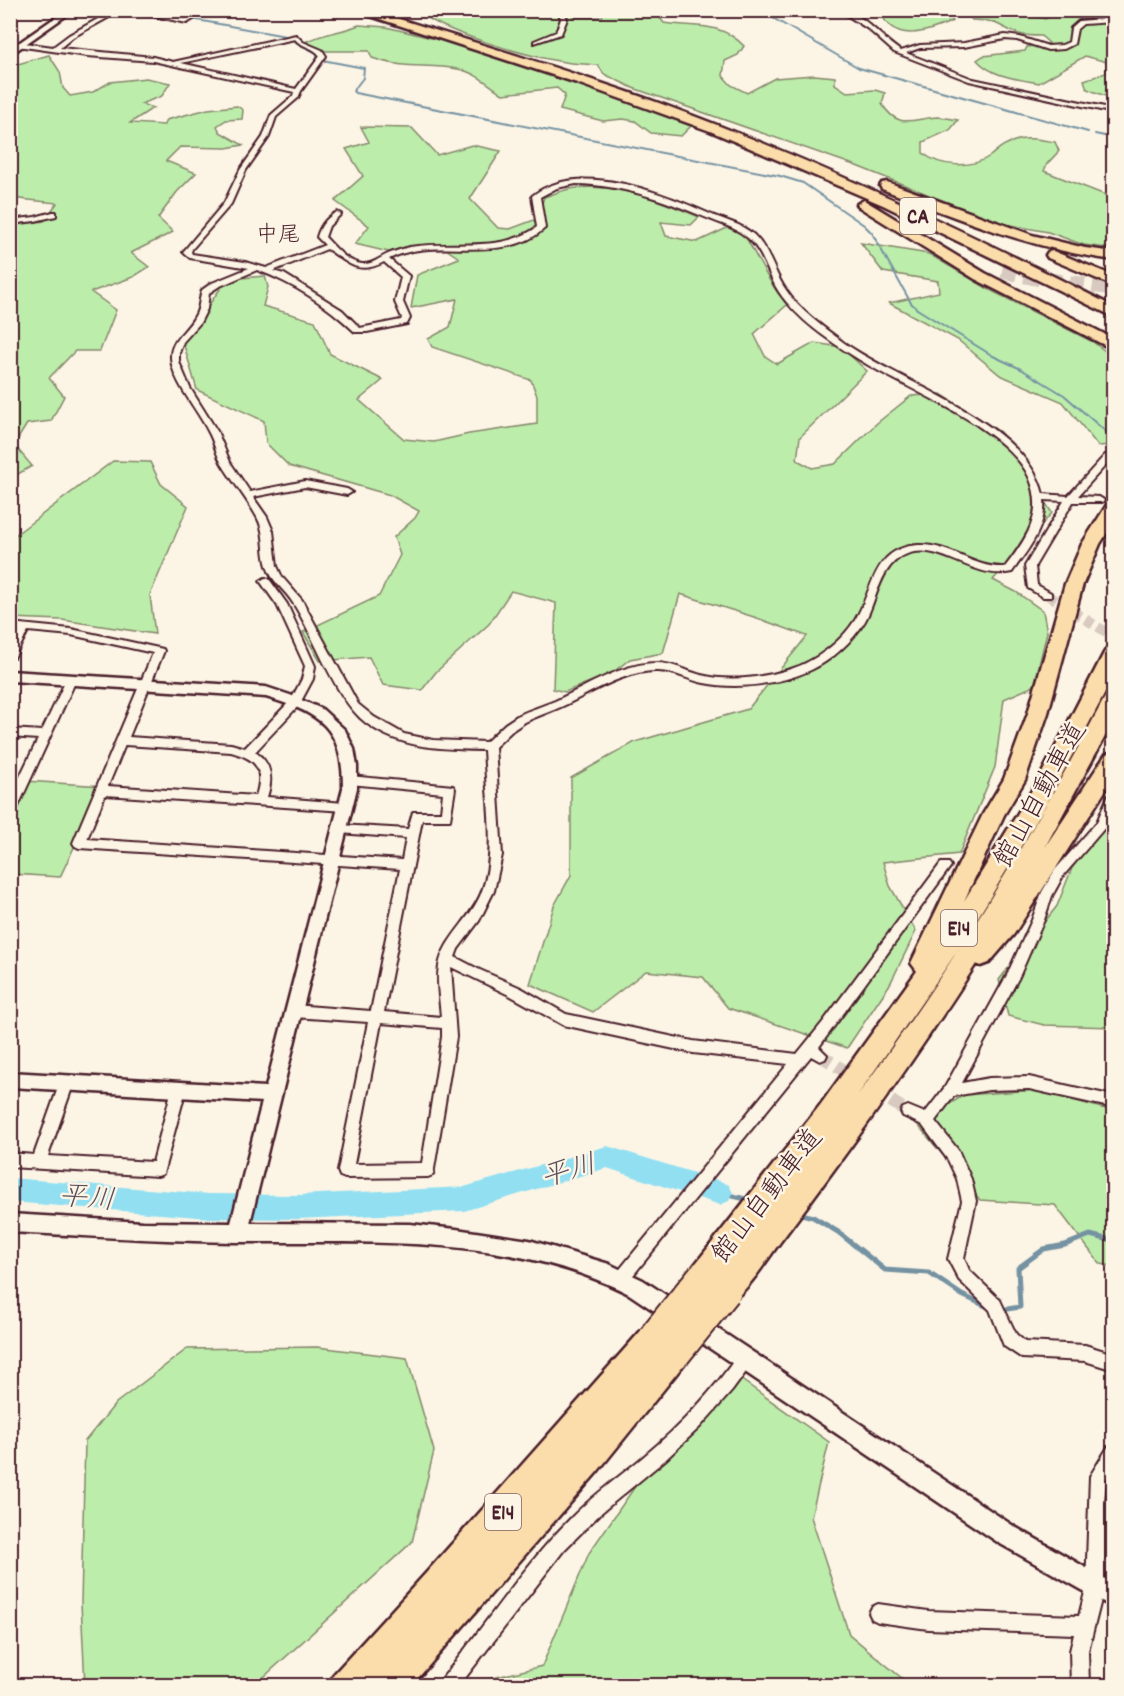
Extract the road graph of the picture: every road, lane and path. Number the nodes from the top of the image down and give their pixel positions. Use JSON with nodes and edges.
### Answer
{"nodes":[{"id":1,"x":63,"y":10,"type":"edge"},
{"id":2,"x":71,"y":10,"type":"edge"},
{"id":3,"x":119,"y":10,"type":"edge"},
{"id":4,"x":127,"y":10,"type":"edge"},
{"id":5,"x":205,"y":10,"type":"edge"},
{"id":6,"x":357,"y":10,"type":"edge"},
{"id":7,"x":373,"y":10,"type":"edge"},
{"id":8,"x":561,"y":10,"type":"edge"},
{"id":9,"x":842,"y":10,"type":"edge"},
{"id":10,"x":1113,"y":20,"type":"edge"},
{"id":11,"x":957,"y":41,"type":"dead end"},
{"id":12,"x":536,"y":42,"type":"dead end"},
{"id":13,"x":922,"y":44,"type":"junction"},
{"id":14,"x":15,"y":45,"type":"edge"},
{"id":15,"x":54,"y":50,"type":"junction"},
{"id":16,"x":10,"y":53,"type":"edge"},
{"id":17,"x":901,"y":53,"type":"junction"},
{"id":18,"x":175,"y":63,"type":"junction"},
{"id":19,"x":298,"y":91,"type":"junction"},
{"id":20,"x":659,"y":105,"type":"junction"},
{"id":21,"x":1113,"y":111,"type":"edge"},
{"id":22,"x":722,"y":128,"type":"junction"},
{"id":23,"x":950,"y":211,"type":"junction"},
{"id":24,"x":53,"y":214,"type":"dead end"},
{"id":25,"x":337,"y":214,"type":"dead end"},
{"id":26,"x":10,"y":222,"type":"edge"},
{"id":27,"x":902,"y":228,"type":"junction"},
{"id":28,"x":331,"y":247,"type":"junction"},
{"id":29,"x":1113,"y":256,"type":"edge"},
{"id":30,"x":386,"y":260,"type":"junction"},
{"id":31,"x":255,"y":268,"type":"junction"},
{"id":32,"x":266,"y":271,"type":"junction"},
{"id":33,"x":1002,"y":271,"type":"tunnel mouth"},
{"id":34,"x":1113,"y":282,"type":"edge"},
{"id":35,"x":1113,"y":305,"type":"edge"},
{"id":36,"x":1113,"y":313,"type":"edge"},
{"id":37,"x":1113,"y":345,"type":"edge"},
{"id":38,"x":1108,"y":457,"type":"dead end"},
{"id":39,"x":347,"y":492,"type":"dead end"},
{"id":40,"x":247,"y":495,"type":"junction"},
{"id":41,"x":1038,"y":497,"type":"junction"},
{"id":42,"x":1069,"y":500,"type":"junction"},
{"id":43,"x":1106,"y":503,"type":"edge"},
{"id":44,"x":1113,"y":535,"type":"edge"},
{"id":45,"x":265,"y":580,"type":"dead end"},
{"id":46,"x":1047,"y":595,"type":"tunnel mouth"},
{"id":47,"x":10,"y":626,"type":"edge"},
{"id":48,"x":25,"y":627,"type":"junction"},
{"id":49,"x":1113,"y":653,"type":"edge"},
{"id":50,"x":10,"y":655,"type":"edge"},
{"id":51,"x":10,"y":676,"type":"edge"},
{"id":52,"x":71,"y":680,"type":"junction"},
{"id":53,"x":146,"y":684,"type":"junction"},
{"id":54,"x":1113,"y":699,"type":"edge"},
{"id":55,"x":297,"y":701,"type":"junction"},
{"id":56,"x":10,"y":733,"type":"edge"},
{"id":57,"x":46,"y":735,"type":"junction"},
{"id":58,"x":122,"y":741,"type":"junction"},
{"id":59,"x":489,"y":746,"type":"junction"},
{"id":60,"x":248,"y":752,"type":"junction"},
{"id":61,"x":1113,"y":759,"type":"edge"},
{"id":62,"x":351,"y":780,"type":"junction"},
{"id":63,"x":1014,"y":780,"type":"junction"},
{"id":64,"x":16,"y":786,"type":"edge"},
{"id":65,"x":101,"y":790,"type":"junction"},
{"id":66,"x":1113,"y":796,"type":"edge"},
{"id":67,"x":260,"y":801,"type":"junction"},
{"id":68,"x":345,"y":807,"type":"junction"},
{"id":69,"x":10,"y":811,"type":"edge"},
{"id":70,"x":339,"y":829,"type":"junction"},
{"id":71,"x":413,"y":834,"type":"junction"},
{"id":72,"x":332,"y":860,"type":"junction"},
{"id":73,"x":407,"y":866,"type":"junction"},
{"id":74,"x":945,"y":866,"type":"dead end"},
{"id":75,"x":448,"y":959,"type":"junction"},
{"id":76,"x":293,"y":1011,"type":"junction"},
{"id":77,"x":376,"y":1017,"type":"junction"},
{"id":78,"x":448,"y":1023,"type":"junction"},
{"id":79,"x":904,"y":1030,"type":"junction"},
{"id":80,"x":800,"y":1060,"type":"junction"},
{"id":81,"x":10,"y":1079,"type":"edge"},
{"id":82,"x":67,"y":1082,"type":"junction"},
{"id":83,"x":179,"y":1089,"type":"junction"},
{"id":84,"x":950,"y":1090,"type":"junction"},
{"id":85,"x":272,"y":1095,"type":"junction"},
{"id":86,"x":1113,"y":1102,"type":"edge"},
{"id":87,"x":908,"y":1112,"type":"tunnel mouth"},
{"id":88,"x":927,"y":1121,"type":"junction"},
{"id":89,"x":10,"y":1160,"type":"edge"},
{"id":90,"x":39,"y":1162,"type":"junction"},
{"id":91,"x":11,"y":1225,"type":"edge"},
{"id":92,"x":238,"y":1233,"type":"junction"},
{"id":93,"x":621,"y":1279,"type":"junction"},
{"id":94,"x":665,"y":1344,"type":"junction"},
{"id":95,"x":745,"y":1359,"type":"junction"},
{"id":96,"x":1113,"y":1362,"type":"edge"},
{"id":97,"x":1113,"y":1453,"type":"edge"},
{"id":98,"x":1104,"y":1592,"type":"edge"},
{"id":99,"x":878,"y":1613,"type":"dead end"},
{"id":100,"x":1084,"y":1625,"type":"junction"},
{"id":101,"x":346,"y":1686,"type":"edge"},
{"id":102,"x":388,"y":1686,"type":"edge"},
{"id":103,"x":447,"y":1686,"type":"edge"},
{"id":104,"x":1080,"y":1686,"type":"edge"}],
"edges":[{"from":1,"to":14,"type":"street"},
{"from":2,"to":14,"type":"street"},
{"from":3,"to":15,"type":"street"},
{"from":4,"to":5,"type":"street"},
{"from":6,"to":20,"type":"highway","number":"CA"},
{"from":7,"to":20,"type":"highway","number":"CA"},
{"from":8,"to":12,"type":"street"},
{"from":9,"to":17,"type":"street"},
{"from":10,"to":13,"type":"street"},
{"from":11,"to":13,"type":"street"},
{"from":13,"to":17,"type":"street"},
{"from":14,"to":15,"type":"street"},
{"from":14,"to":16,"type":"street"},
{"from":15,"to":18,"type":"street"},
{"from":17,"to":21,"type":"street"},
{"from":18,"to":19,"type":"street"},
{"from":18,"to":19,"type":"street"},
{"from":19,"to":31,"type":"street"},
{"from":20,"to":22,"type":"highway","number":"CA"},
{"from":20,"to":23,"type":"highway"},
{"from":20,"to":27,"type":"highway"},
{"from":22,"to":35,"type":"highway","number":"CA"},
{"from":22,"to":36,"type":"highway","number":"CA"},
{"from":23,"to":29,"type":"highway"},
{"from":23,"to":34,"type":"highway"},
{"from":24,"to":26,"type":"street"},
{"from":25,"to":28,"type":"street"},
{"from":27,"to":33,"type":"highway"},
{"from":27,"to":37,"type":"highway"},
{"from":28,"to":30,"type":"street"},
{"from":28,"to":32,"type":"street"},
{"from":30,"to":32,"type":"street"},
{"from":30,"to":41,"type":"street"},
{"from":31,"to":32,"type":"street"},
{"from":31,"to":40,"type":"street"},
{"from":38,"to":42,"type":"street"},
{"from":39,"to":40,"type":"street"},
{"from":40,"to":59,"type":"street"},
{"from":41,"to":42,"type":"street"},
{"from":41,"to":59,"type":"street"},
{"from":42,"to":43,"type":"street"},
{"from":42,"to":46,"type":"street"},
{"from":43,"to":63,"type":"highway"},
{"from":44,"to":63,"type":"highway"},
{"from":45,"to":55,"type":"street"},
{"from":47,"to":48,"type":"street"},
{"from":48,"to":50,"type":"street"},
{"from":48,"to":53,"type":"street"},
{"from":49,"to":79,"type":"highway","name":"館山自動車道","number":"E14"},
{"from":51,"to":52,"type":"street"},
{"from":52,"to":53,"type":"street"},
{"from":52,"to":57,"type":"street"},
{"from":53,"to":55,"type":"street"},
{"from":53,"to":58,"type":"street"},
{"from":54,"to":79,"type":"highway","name":"館山自動車道","number":"E14"},
{"from":55,"to":60,"type":"street"},
{"from":55,"to":62,"type":"street"},
{"from":56,"to":57,"type":"street"},
{"from":57,"to":64,"type":"street"},
{"from":58,"to":60,"type":"street"},
{"from":58,"to":65,"type":"street"},
{"from":59,"to":75,"type":"street"},
{"from":60,"to":67,"type":"street"},
{"from":61,"to":79,"type":"highway"},
{"from":62,"to":68,"type":"street"},
{"from":62,"to":71,"type":"street"},
{"from":63,"to":79,"type":"highway"},
{"from":64,"to":69,"type":"street"},
{"from":65,"to":67,"type":"street"},
{"from":65,"to":72,"type":"street"},
{"from":66,"to":84,"type":"street"},
{"from":67,"to":68,"type":"street"},
{"from":68,"to":70,"type":"street"},
{"from":70,"to":71,"type":"street"},
{"from":70,"to":72,"type":"street"},
{"from":71,"to":73,"type":"street"},
{"from":72,"to":73,"type":"street"},
{"from":72,"to":76,"type":"street"},
{"from":73,"to":77,"type":"street"},
{"from":74,"to":80,"type":"street"},
{"from":75,"to":78,"type":"street"},
{"from":75,"to":80,"type":"street"},
{"from":76,"to":77,"type":"street"},
{"from":76,"to":85,"type":"street"},
{"from":77,"to":78,"type":"street"},
{"from":77,"to":78,"type":"street"},
{"from":79,"to":94,"type":"highway","name":"館山自動車道","number":"E14","bridge":true},
{"from":80,"to":93,"type":"street"},
{"from":81,"to":82,"type":"street"},
{"from":82,"to":83,"type":"street"},
{"from":82,"to":90,"type":"street"},
{"from":83,"to":85,"type":"street"},
{"from":83,"to":90,"type":"street"},
{"from":84,"to":86,"type":"street"},
{"from":84,"to":88,"type":"street"},
{"from":85,"to":92,"type":"street"},
{"from":87,"to":88,"type":"street"},
{"from":88,"to":96,"type":"street"},
{"from":89,"to":90,"type":"street"},
{"from":91,"to":92,"type":"street"},
{"from":92,"to":93,"type":"street"},
{"from":93,"to":95,"type":"street"},
{"from":94,"to":101,"type":"highway","name":"館山自動車道","number":"E14"},
{"from":94,"to":102,"type":"highway","name":"館山自動車道","number":"E14"},
{"from":95,"to":98,"type":"street"},
{"from":95,"to":103,"type":"street"},
{"from":97,"to":98,"type":"street"},
{"from":98,"to":100,"type":"street"},
{"from":99,"to":100,"type":"street"},
{"from":100,"to":104,"type":"street"}]}
